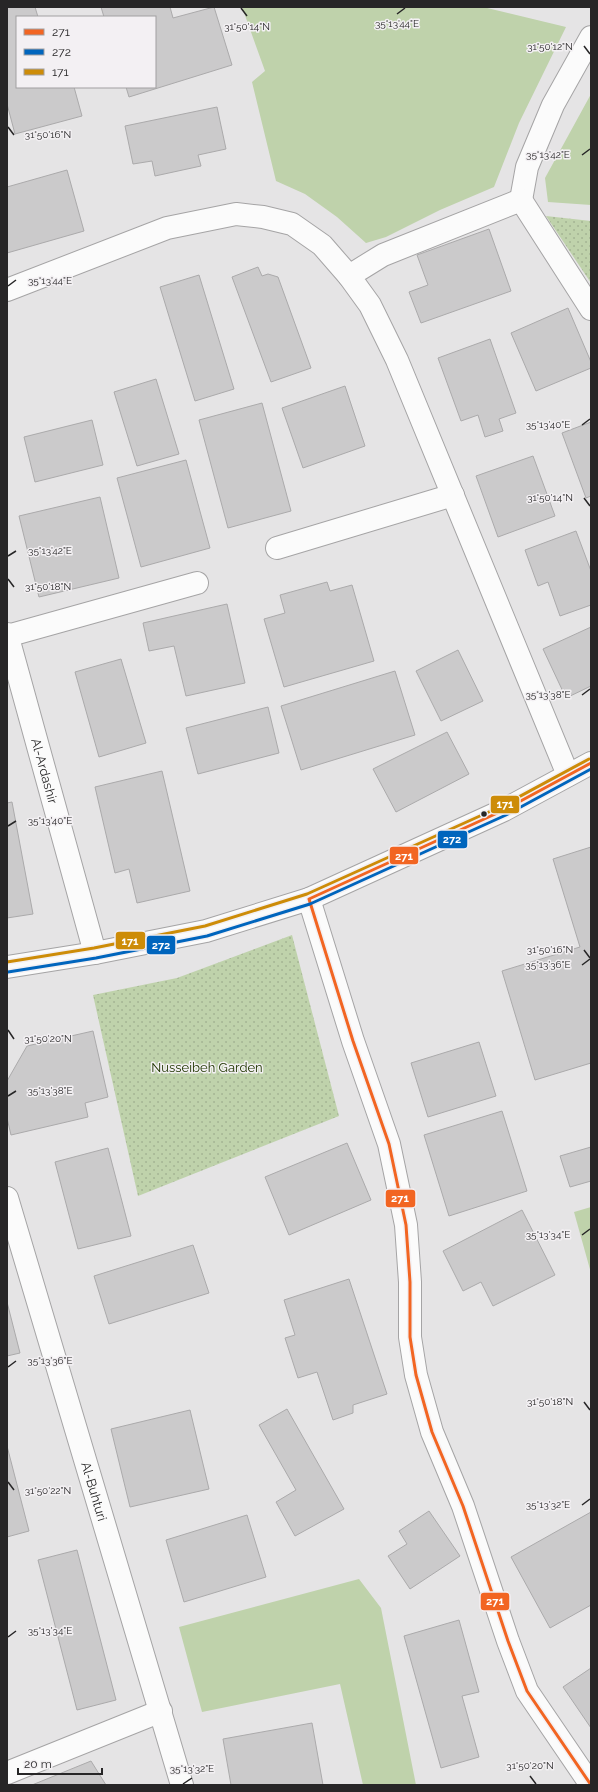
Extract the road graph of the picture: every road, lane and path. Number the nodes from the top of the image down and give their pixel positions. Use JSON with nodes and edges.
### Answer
{"nodes":[{"id":1,"x":591,"y":37,"type":"edge"},
{"id":2,"x":521,"y":200,"type":"junction"},
{"id":3,"x":349,"y":276,"type":"junction"},
{"id":4,"x":7,"y":290,"type":"edge"},
{"id":5,"x":591,"y":309,"type":"edge"},
{"id":6,"x":453,"y":495,"type":"junction"},
{"id":7,"x":277,"y":548,"type":"dead end"},
{"id":8,"x":197,"y":583,"type":"dead end"},
{"id":9,"x":7,"y":635,"type":"edge"},
{"id":10,"x":591,"y":763,"type":"edge"},
{"id":11,"x":568,"y":775,"type":"junction"},
{"id":12,"x":308,"y":899,"type":"junction"},
{"id":13,"x":95,"y":953,"type":"junction"},
{"id":14,"x":7,"y":967,"type":"edge"},
{"id":15,"x":7,"y":1198,"type":"edge"},
{"id":16,"x":161,"y":1711,"type":"junction"},
{"id":17,"x":7,"y":1773,"type":"edge"},
{"id":18,"x":182,"y":1785,"type":"edge"},
{"id":19,"x":591,"y":1785,"type":"edge"}],
"edges":[{"from":1,"to":2,"type":"street"},
{"from":2,"to":3,"type":"street"},
{"from":2,"to":5,"type":"street"},
{"from":3,"to":4,"type":"street"},
{"from":3,"to":6,"type":"street"},
{"from":6,"to":7,"type":"street"},
{"from":6,"to":11,"type":"street"},
{"from":8,"to":9,"type":"street"},
{"from":9,"to":13,"type":"street","name":"Al-Ardashir"},
{"from":10,"to":11,"type":"street"},
{"from":11,"to":12,"type":"street"},
{"from":12,"to":13,"type":"street"},
{"from":12,"to":19,"type":"street"},
{"from":13,"to":14,"type":"street"},
{"from":15,"to":16,"type":"street","name":"Al-Buhturi"},
{"from":16,"to":17,"type":"street"},
{"from":16,"to":18,"type":"street","name":"Al-Buhturi"}]}
